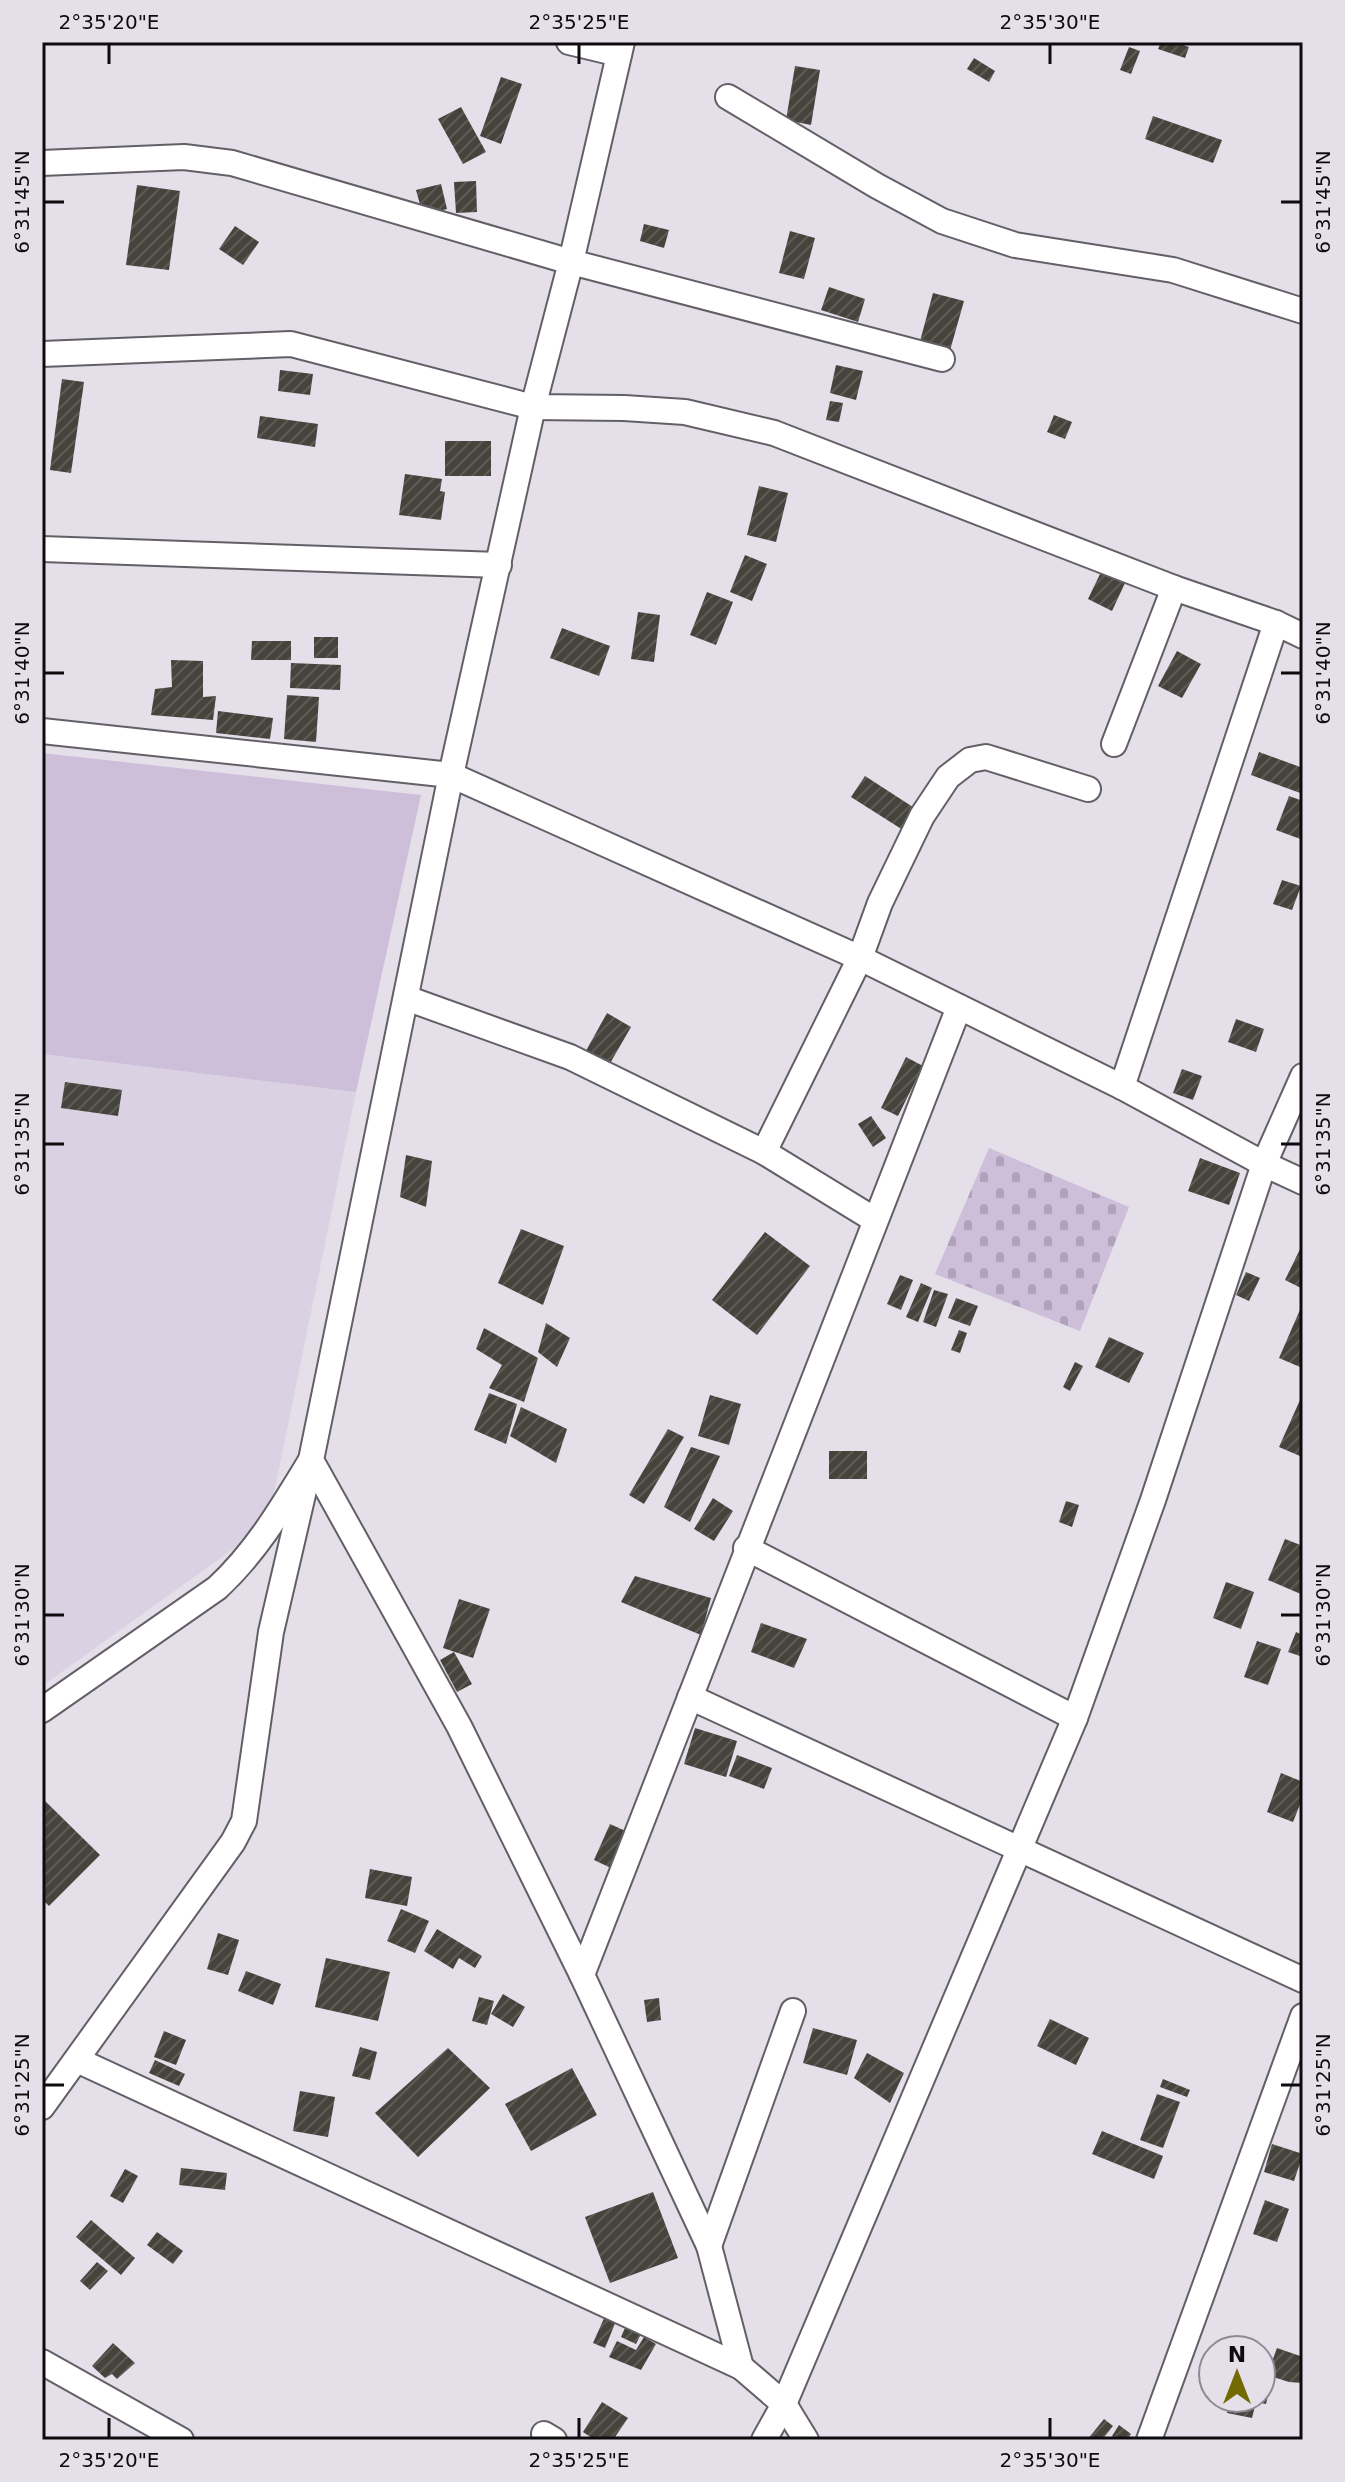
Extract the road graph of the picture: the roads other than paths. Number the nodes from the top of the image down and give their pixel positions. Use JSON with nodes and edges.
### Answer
{"nodes":[{"id":1,"x":569,"y":42,"type":"edge"},
{"id":2,"x":621,"y":48,"type":"edge"},
{"id":3,"x":728,"y":97,"type":"dead end"},
{"id":4,"x":42,"y":163,"type":"edge"},
{"id":5,"x":571,"y":262,"type":"junction"},
{"id":6,"x":1303,"y":311,"type":"edge"},
{"id":7,"x":42,"y":354,"type":"edge"},
{"id":8,"x":942,"y":359,"type":"dead end"},
{"id":9,"x":533,"y":407,"type":"junction"},
{"id":10,"x":42,"y":549,"type":"edge"},
{"id":11,"x":499,"y":565,"type":"junction"},
{"id":12,"x":1174,"y":588,"type":"junction"},
{"id":13,"x":1276,"y":623,"type":"junction"},
{"id":14,"x":1303,"y":636,"type":"edge"},
{"id":15,"x":42,"y":731,"type":"edge"},
{"id":16,"x":1114,"y":744,"type":"dead end"},
{"id":17,"x":451,"y":775,"type":"junction"},
{"id":18,"x":1088,"y":789,"type":"dead end"},
{"id":19,"x":860,"y":958,"type":"junction"},
{"id":20,"x":406,"y":998,"type":"junction"},
{"id":21,"x":959,"y":1007,"type":"junction"},
{"id":22,"x":1303,"y":1076,"type":"edge"},
{"id":23,"x":1122,"y":1087,"type":"junction"},
{"id":24,"x":764,"y":1152,"type":"junction"},
{"id":25,"x":1264,"y":1164,"type":"junction"},
{"id":26,"x":1303,"y":1182,"type":"edge"},
{"id":27,"x":875,"y":1220,"type":"junction"},
{"id":28,"x":311,"y":1460,"type":"junction"},
{"id":29,"x":746,"y":1548,"type":"junction"},
{"id":30,"x":690,"y":1697,"type":"junction"},
{"id":31,"x":42,"y":1710,"type":"edge"},
{"id":32,"x":1075,"y":1718,"type":"junction"},
{"id":33,"x":1020,"y":1850,"type":"junction"},
{"id":34,"x":582,"y":1975,"type":"junction"},
{"id":35,"x":1303,"y":1980,"type":"edge"},
{"id":36,"x":793,"y":2011,"type":"dead end"},
{"id":37,"x":1303,"y":2016,"type":"edge"},
{"id":38,"x":77,"y":2060,"type":"junction"},
{"id":39,"x":42,"y":2107,"type":"edge"},
{"id":40,"x":709,"y":2246,"type":"junction"},
{"id":41,"x":42,"y":2362,"type":"edge"},
{"id":42,"x":741,"y":2367,"type":"junction"},
{"id":43,"x":784,"y":2404,"type":"junction"},
{"id":44,"x":181,"y":2440,"type":"edge"},
{"id":45,"x":764,"y":2440,"type":"edge"},
{"id":46,"x":806,"y":2440,"type":"edge"},
{"id":47,"x":1149,"y":2440,"type":"edge"}],
"edges":[{"from":1,"to":2,"type":"street"},
{"from":2,"to":5,"type":"street"},
{"from":3,"to":6,"type":"street"},
{"from":4,"to":5,"type":"street"},
{"from":5,"to":8,"type":"street"},
{"from":5,"to":9,"type":"street"},
{"from":7,"to":9,"type":"street"},
{"from":9,"to":11,"type":"street"},
{"from":9,"to":12,"type":"street"},
{"from":10,"to":11,"type":"street"},
{"from":11,"to":17,"type":"street"},
{"from":12,"to":13,"type":"street"},
{"from":12,"to":16,"type":"street"},
{"from":13,"to":14,"type":"street"},
{"from":13,"to":23,"type":"street"},
{"from":15,"to":17,"type":"street"},
{"from":17,"to":19,"type":"street"},
{"from":17,"to":20,"type":"street"},
{"from":18,"to":19,"type":"street"},
{"from":19,"to":21,"type":"street"},
{"from":19,"to":24,"type":"street"},
{"from":20,"to":24,"type":"street"},
{"from":20,"to":28,"type":"street"},
{"from":21,"to":23,"type":"street"},
{"from":21,"to":27,"type":"street"},
{"from":22,"to":25,"type":"street"},
{"from":23,"to":25,"type":"street"},
{"from":24,"to":27,"type":"street"},
{"from":25,"to":26,"type":"street"},
{"from":25,"to":32,"type":"street"},
{"from":27,"to":29,"type":"street"},
{"from":28,"to":31,"type":"street"},
{"from":28,"to":34,"type":"street"},
{"from":28,"to":38,"type":"street"},
{"from":29,"to":30,"type":"street"},
{"from":29,"to":32,"type":"street"},
{"from":30,"to":33,"type":"street"},
{"from":30,"to":34,"type":"street"},
{"from":32,"to":33,"type":"street"},
{"from":33,"to":35,"type":"street"},
{"from":33,"to":43,"type":"street"},
{"from":34,"to":40,"type":"street"},
{"from":36,"to":40,"type":"street"},
{"from":37,"to":47,"type":"street"},
{"from":38,"to":39,"type":"street"},
{"from":38,"to":42,"type":"street"},
{"from":40,"to":42,"type":"street"},
{"from":41,"to":44,"type":"street"},
{"from":42,"to":43,"type":"street"},
{"from":43,"to":45,"type":"street"},
{"from":43,"to":46,"type":"street"}]}
